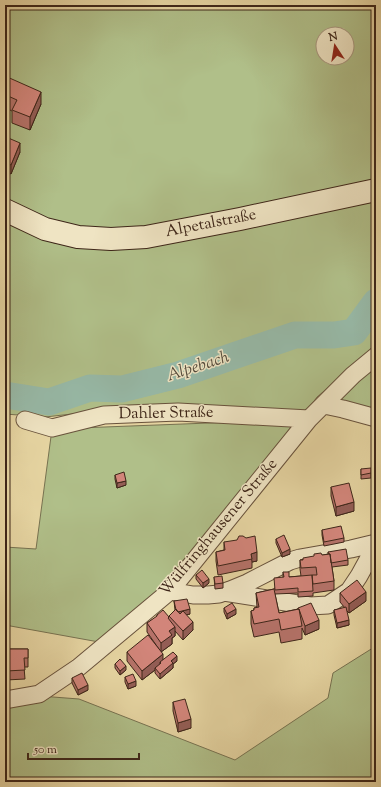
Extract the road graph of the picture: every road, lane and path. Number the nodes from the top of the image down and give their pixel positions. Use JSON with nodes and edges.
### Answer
{"nodes":[{"id":1,"x":376,"y":190,"type":"edge"},
{"id":2,"x":5,"y":210,"type":"edge"},
{"id":3,"x":376,"y":356,"type":"edge"},
{"id":4,"x":324,"y":405,"type":"junction"},
{"id":5,"x":376,"y":418,"type":"edge"},
{"id":6,"x":309,"y":419,"type":"junction"},
{"id":7,"x":25,"y":420,"type":"dead end"},
{"id":8,"x":376,"y":544,"type":"edge"},
{"id":9,"x":170,"y":591,"type":"junction"},
{"id":10,"x":224,"y":592,"type":"junction"},
{"id":11,"x":5,"y":700,"type":"edge"}],
"edges":[{"from":1,"to":2,"type":"main road","name":"Alpetalstraße"},
{"from":3,"to":4,"type":"street","name":"Wülfringhausener Straße"},
{"from":4,"to":5,"type":"street"},
{"from":4,"to":6,"type":"street","name":"Wülfringhausener Straße"},
{"from":6,"to":7,"type":"street","name":"Dahler Straße"},
{"from":6,"to":9,"type":"street","name":"Wülfringhausener Straße"},
{"from":8,"to":10,"type":"street"},
{"from":8,"to":10,"type":"street"},
{"from":9,"to":10,"type":"street"},
{"from":9,"to":11,"type":"street","name":"Wülfringhausener Straße"}]}
